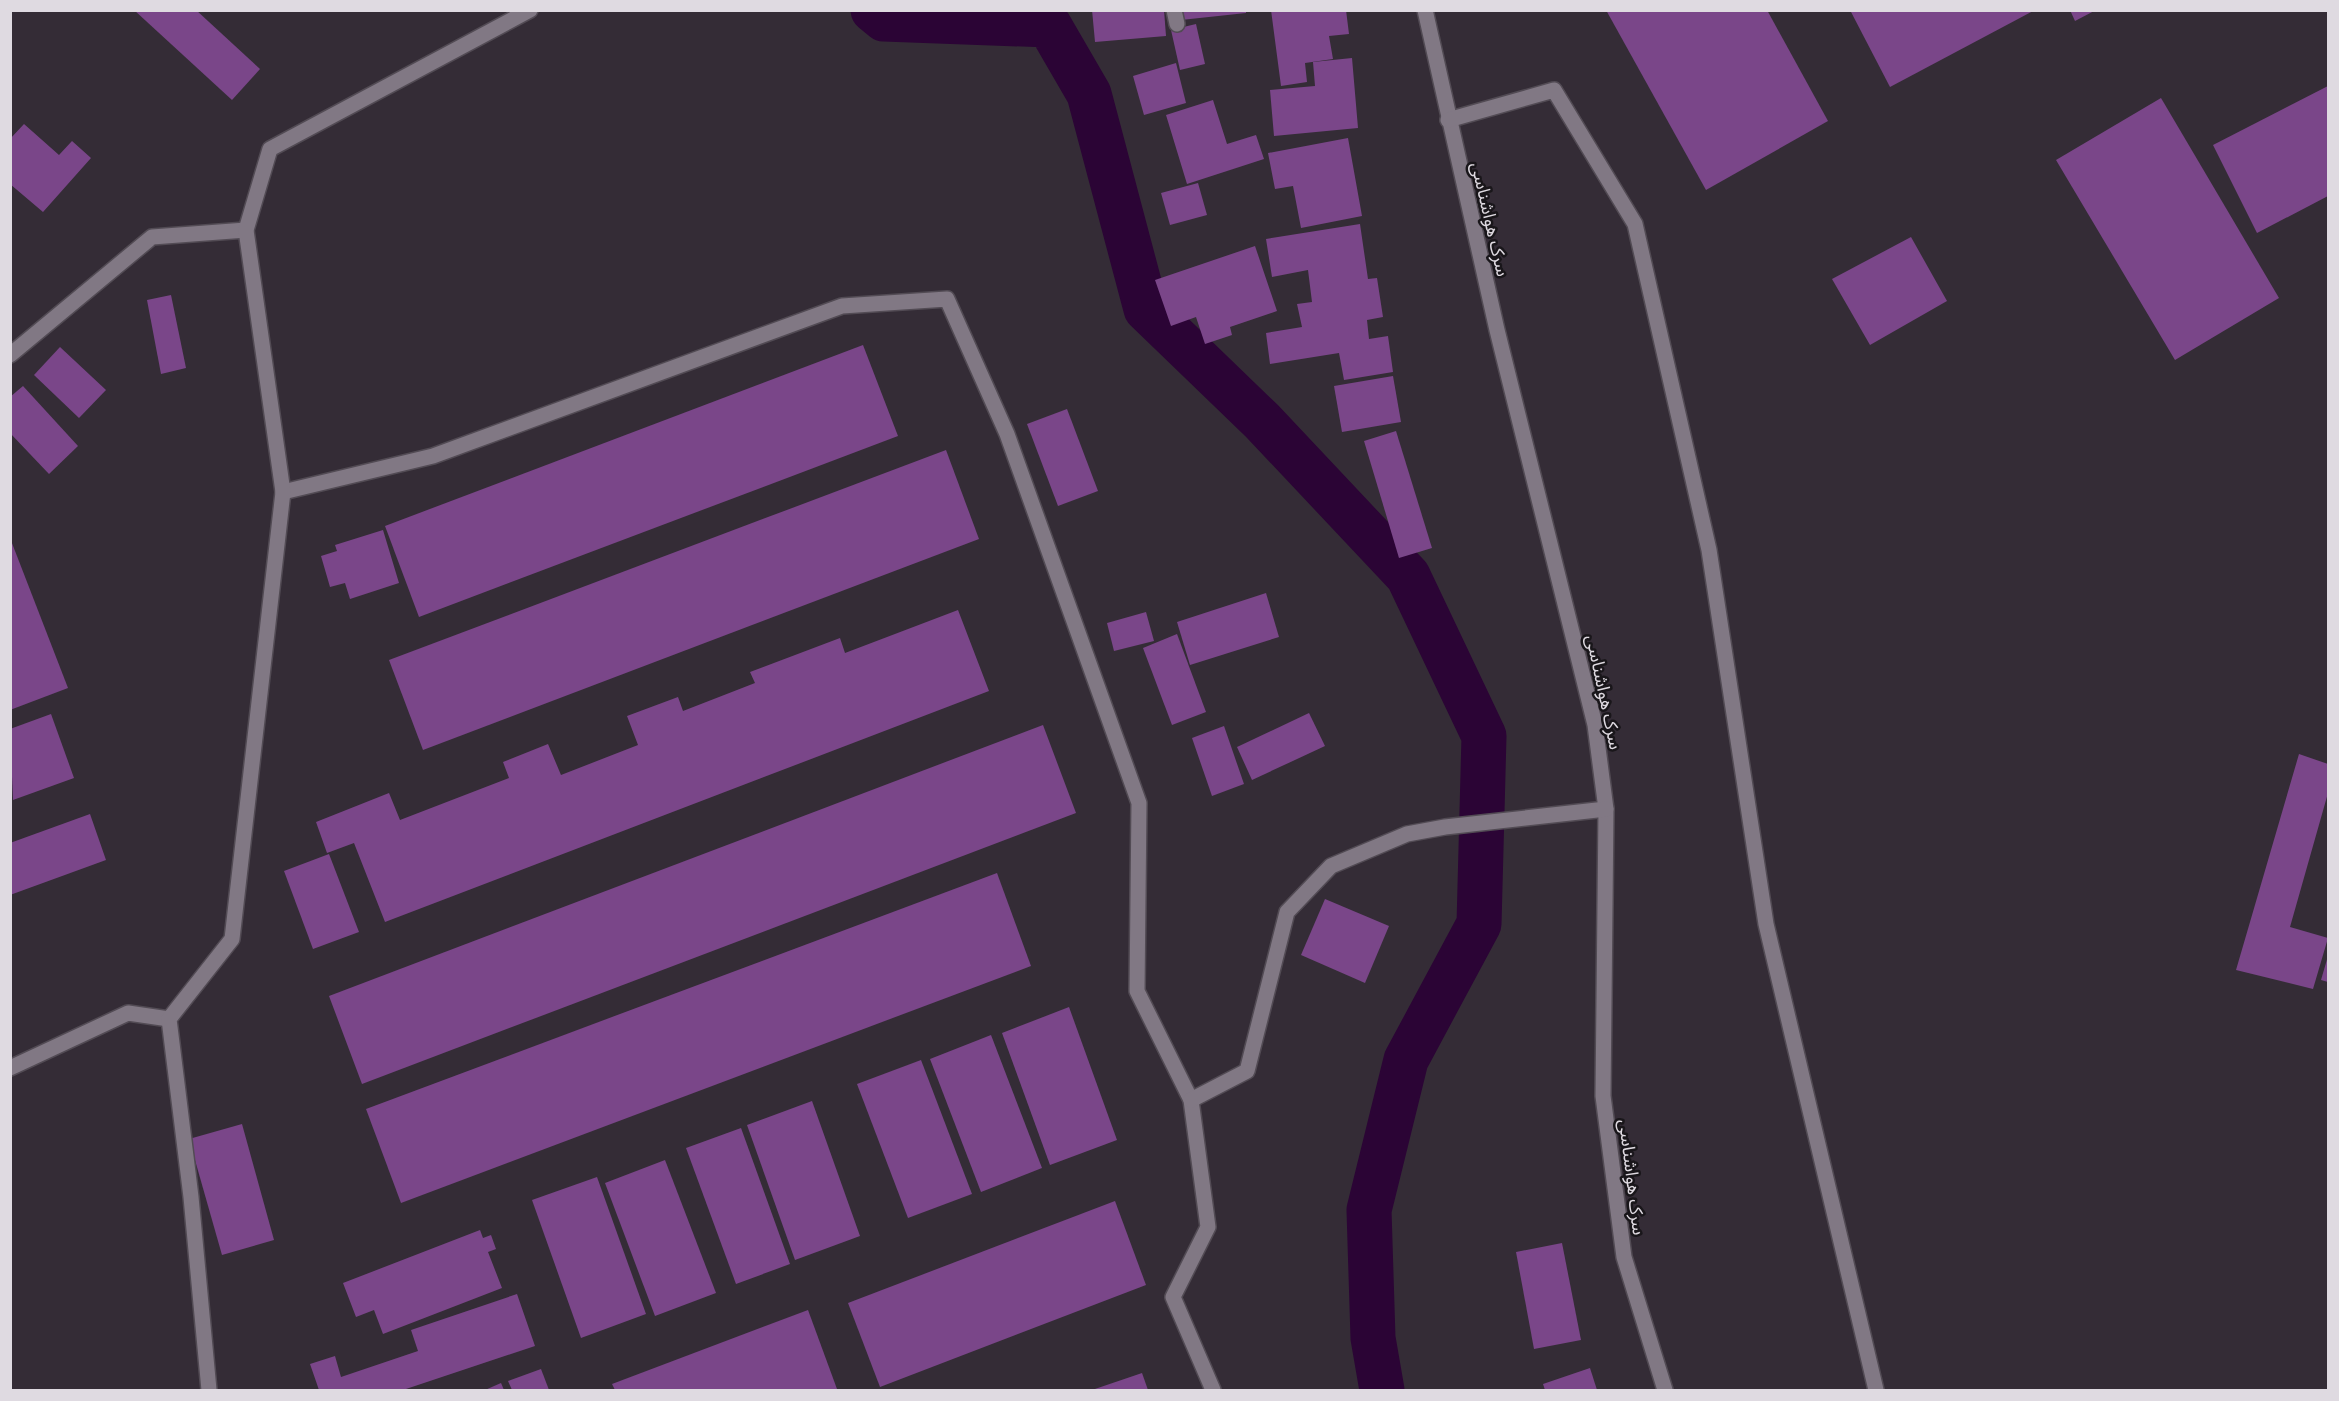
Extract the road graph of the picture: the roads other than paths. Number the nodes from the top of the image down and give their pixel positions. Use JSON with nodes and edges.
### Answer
{"nodes":[{"id":1,"x":530,"y":10,"type":"edge"},
{"id":2,"x":1425,"y":10,"type":"edge"},
{"id":3,"x":1448,"y":120,"type":"junction"},
{"id":4,"x":246,"y":230,"type":"junction"},
{"id":5,"x":10,"y":355,"type":"edge"},
{"id":6,"x":283,"y":492,"type":"junction"},
{"id":7,"x":1606,"y":809,"type":"junction"},
{"id":8,"x":169,"y":1019,"type":"junction"},
{"id":9,"x":10,"y":1068,"type":"edge"},
{"id":10,"x":1191,"y":1100,"type":"junction"},
{"id":11,"x":208,"y":1390,"type":"edge"},
{"id":12,"x":1213,"y":1390,"type":"edge"},
{"id":13,"x":1665,"y":1390,"type":"edge"},
{"id":14,"x":1876,"y":1390,"type":"edge"}],
"edges":[{"from":1,"to":4,"type":"street"},
{"from":2,"to":3,"type":"street","name":"سرک هواشناسی"},
{"from":3,"to":7,"type":"street","name":"سرک هواشناسی"},
{"from":3,"to":14,"type":"street"},
{"from":4,"to":5,"type":"street"},
{"from":4,"to":6,"type":"street"},
{"from":6,"to":8,"type":"street"},
{"from":6,"to":10,"type":"street"},
{"from":7,"to":10,"type":"street"},
{"from":7,"to":13,"type":"street","name":"سرک هواشناسی"},
{"from":8,"to":9,"type":"street"},
{"from":8,"to":11,"type":"street"},
{"from":10,"to":12,"type":"street"}]}
